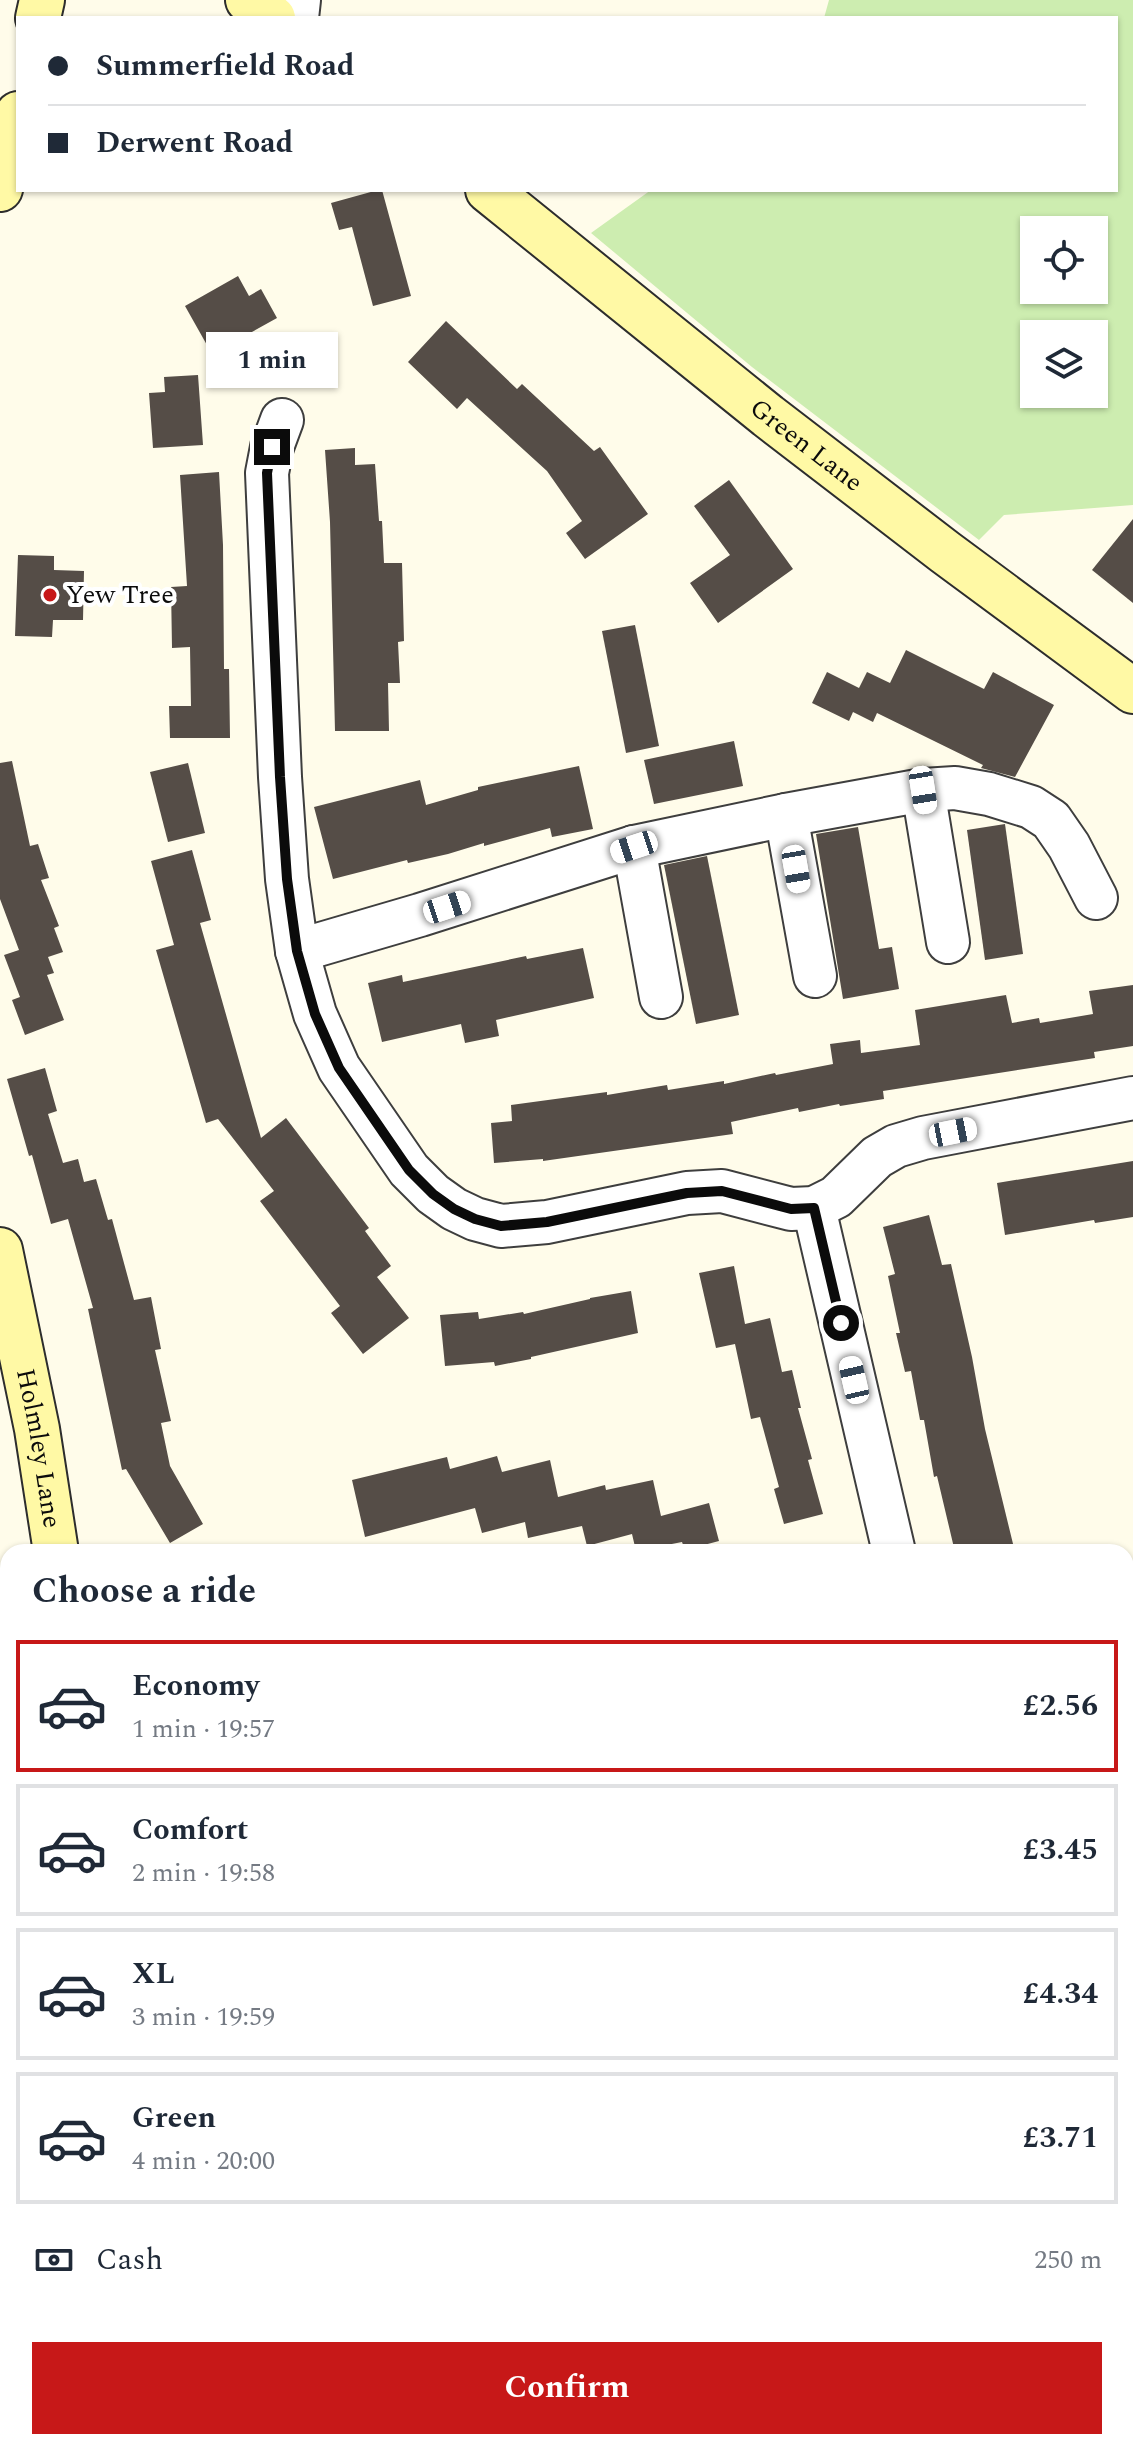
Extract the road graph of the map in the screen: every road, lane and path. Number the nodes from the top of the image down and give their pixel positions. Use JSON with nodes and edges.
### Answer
{"nodes":[{"id":1,"x":248,"y":0,"type":"edge"},
{"id":2,"x":270,"y":16,"type":"edge"},
{"id":3,"x":16,"y":122,"type":"edge"},
{"id":4,"x":0,"y":189,"type":"edge"},
{"id":5,"x":490,"y":192,"type":"edge"},
{"id":6,"x":282,"y":420,"type":"dead end"},
{"id":7,"x":1133,"y":691,"type":"edge"},
{"id":8,"x":923,"y":790,"type":"junction"},
{"id":9,"x":786,"y":815,"type":"junction"},
{"id":10,"x":634,"y":847,"type":"junction"},
{"id":11,"x":1096,"y":898,"type":"dead end"},
{"id":12,"x":948,"y":942,"type":"dead end"},
{"id":13,"x":297,"y":951,"type":"junction"},
{"id":14,"x":815,"y":976,"type":"dead end"},
{"id":15,"x":661,"y":997,"type":"dead end"},
{"id":16,"x":1133,"y":1098,"type":"edge"},
{"id":17,"x":814,"y":1208,"type":"junction"},
{"id":18,"x":0,"y":1250,"type":"edge"},
{"id":19,"x":55,"y":1544,"type":"edge"},
{"id":20,"x":892,"y":1544,"type":"edge"}],
"edges":[{"from":1,"to":2,"type":"main road"},
{"from":3,"to":4,"type":"main road"},
{"from":5,"to":7,"type":"main road","name":"Green Lane"},
{"from":6,"to":13,"type":"street"},
{"from":8,"to":9,"type":"street"},
{"from":8,"to":11,"type":"street"},
{"from":8,"to":12,"type":"street"},
{"from":9,"to":10,"type":"street"},
{"from":9,"to":14,"type":"street"},
{"from":10,"to":13,"type":"street"},
{"from":10,"to":15,"type":"street"},
{"from":13,"to":17,"type":"street"},
{"from":16,"to":17,"type":"street"},
{"from":17,"to":20,"type":"street"},
{"from":18,"to":19,"type":"main road","name":"Holmley Lane"}]}
